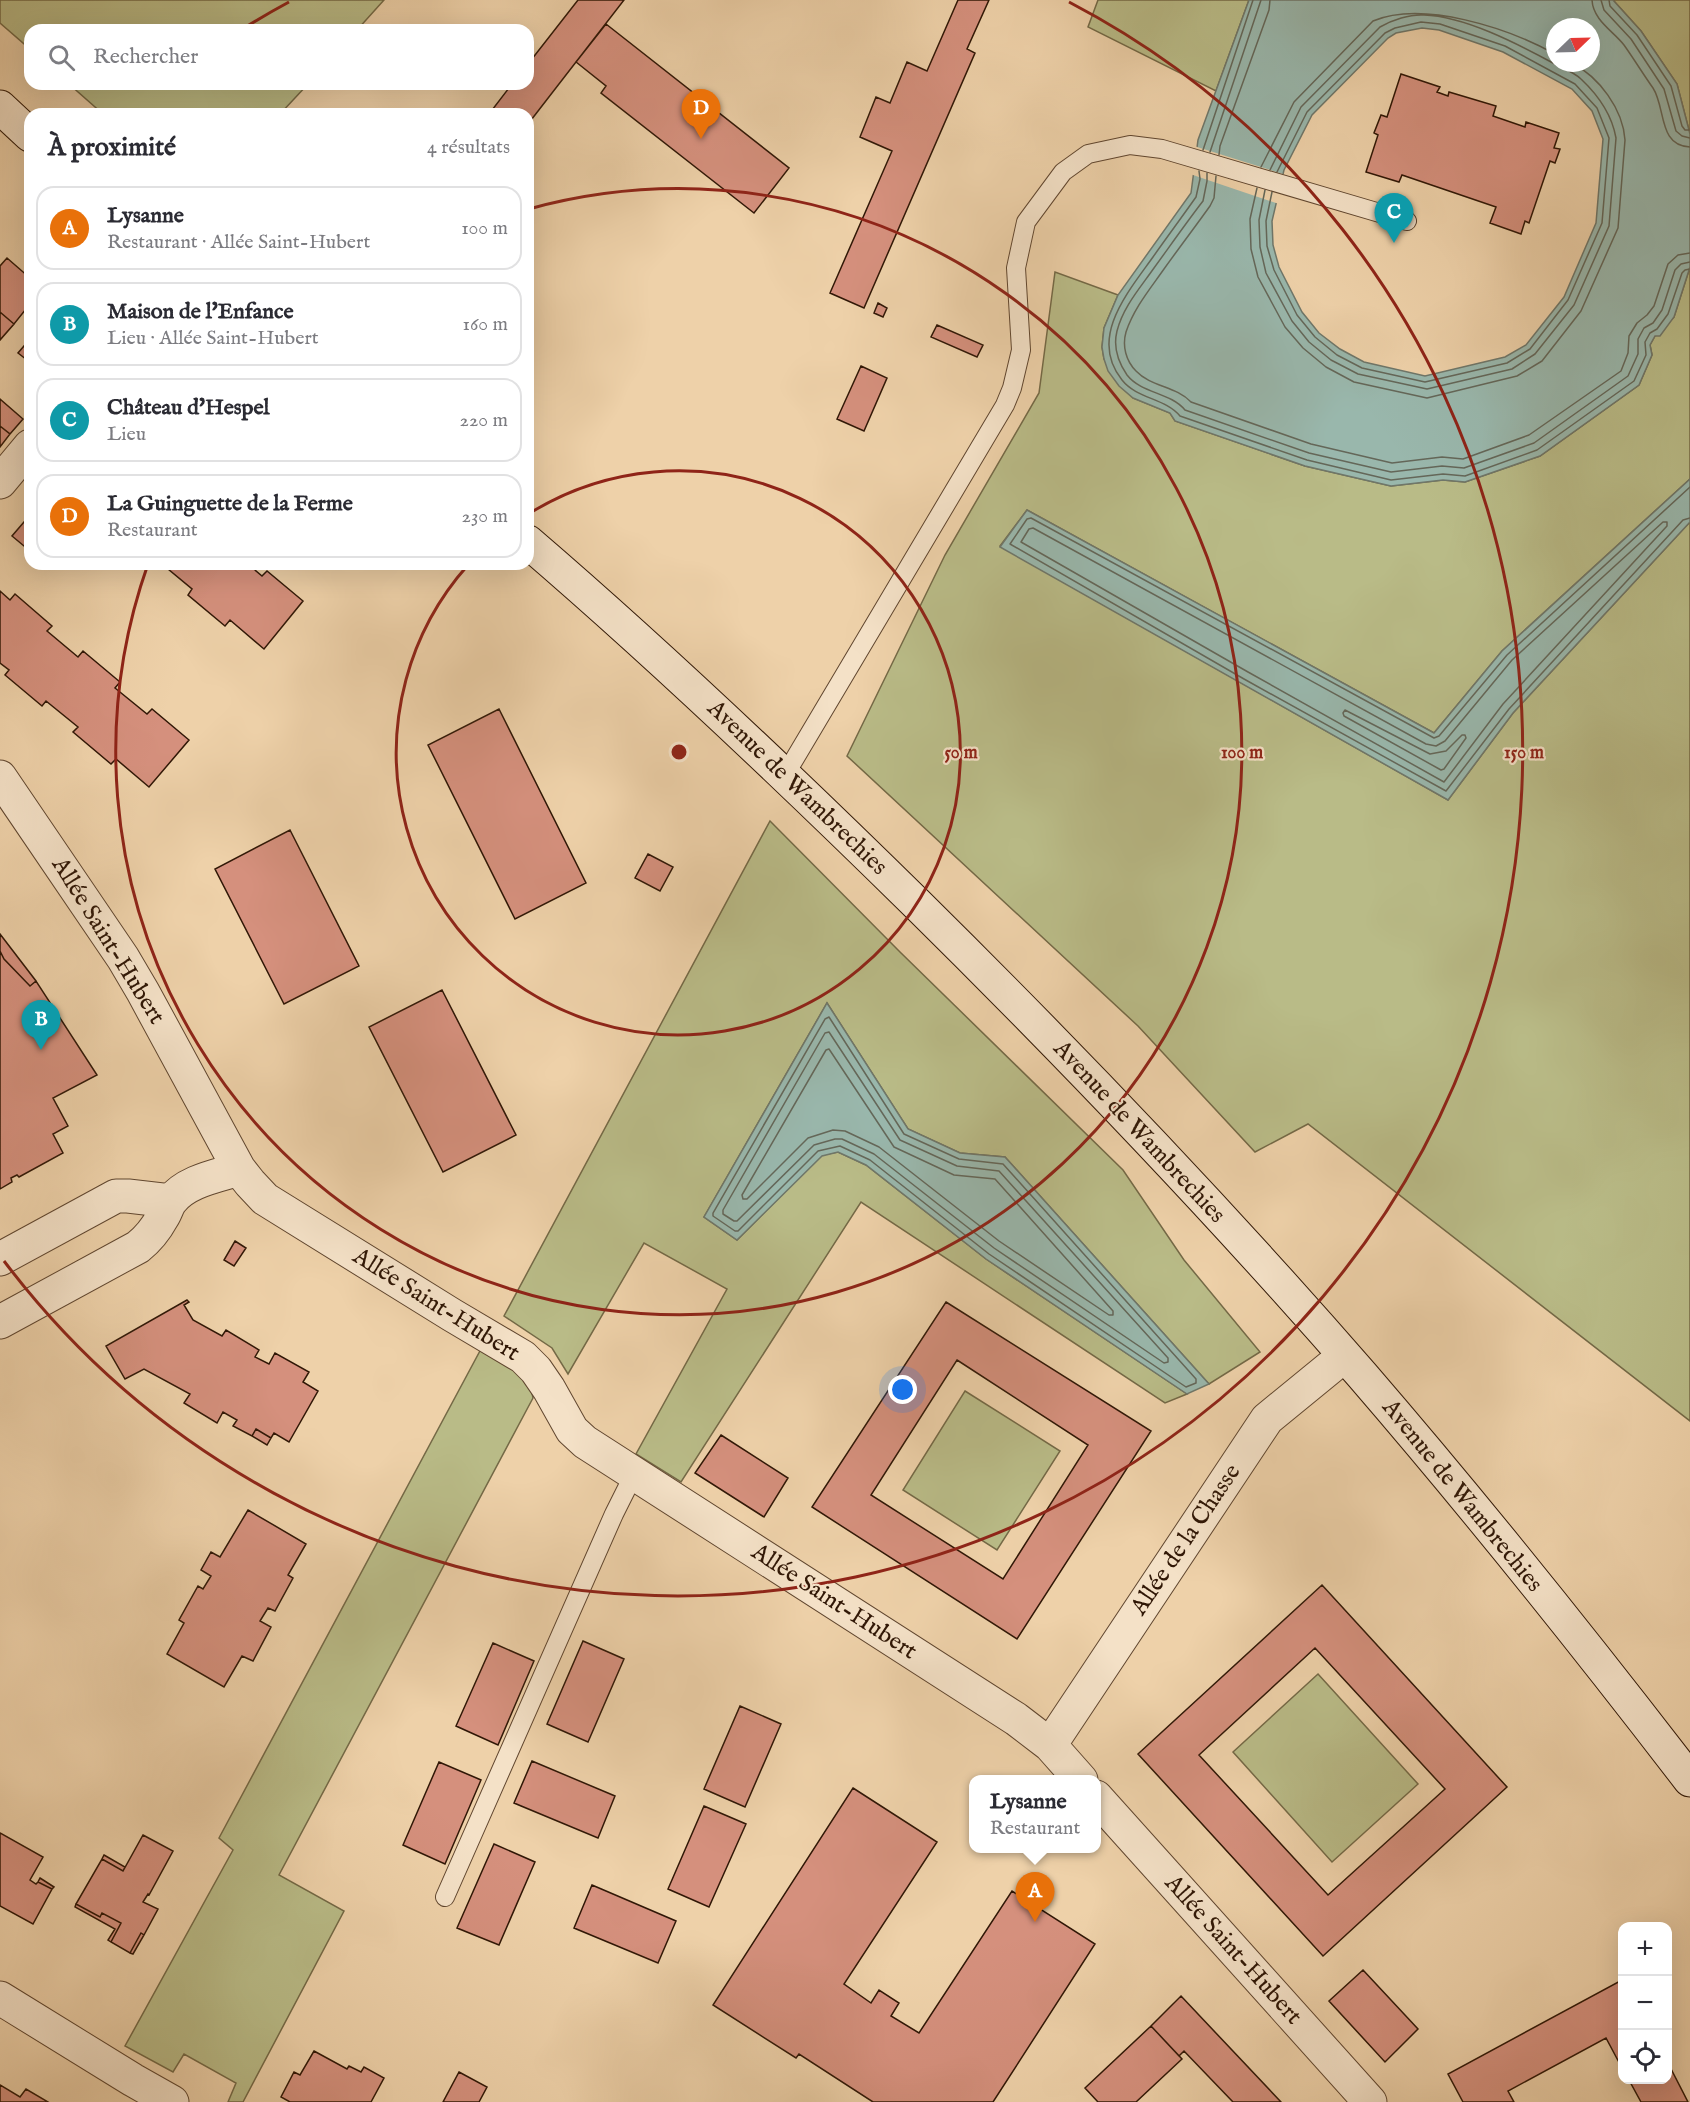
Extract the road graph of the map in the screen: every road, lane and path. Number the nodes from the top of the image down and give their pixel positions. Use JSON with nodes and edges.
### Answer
{"nodes":[{"id":1,"x":0,"y":101,"type":"edge"},
{"id":2,"x":0,"y":107,"type":"edge"},
{"id":3,"x":24,"y":113,"type":"edge"},
{"id":4,"x":24,"y":129,"type":"edge"},
{"id":5,"x":1407,"y":220,"type":"dead end"},
{"id":6,"x":24,"y":454,"type":"edge"},
{"id":7,"x":0,"y":482,"type":"edge"},
{"id":8,"x":534,"y":547,"type":"edge"},
{"id":9,"x":785,"y":775,"type":"junction"},
{"id":10,"x":0,"y":777,"type":"edge"},
{"id":11,"x":239,"y":1168,"type":"junction"},
{"id":12,"x":171,"y":1201,"type":"junction"},
{"id":13,"x":0,"y":1259,"type":"edge"},
{"id":14,"x":0,"y":1322,"type":"edge"},
{"id":15,"x":1344,"y":1356,"type":"junction"},
{"id":16,"x":634,"y":1474,"type":"junction"},
{"id":17,"x":1050,"y":1745,"type":"junction"},
{"id":18,"x":1077,"y":1775,"type":"edge"},
{"id":19,"x":1690,"y":1780,"type":"edge"},
{"id":20,"x":1101,"y":1803,"type":"edge"},
{"id":21,"x":445,"y":1897,"type":"dead end"},
{"id":22,"x":0,"y":1998,"type":"edge"},
{"id":23,"x":172,"y":2102,"type":"edge"},
{"id":24,"x":1370,"y":2102,"type":"edge"}],
"edges":[{"from":1,"to":3,"type":"street"},
{"from":2,"to":4,"type":"street"},
{"from":5,"to":9,"type":"lane"},
{"from":6,"to":7,"type":"street"},
{"from":8,"to":9,"type":"street","name":"Avenue de Wambrechies"},
{"from":9,"to":15,"type":"street","name":"Avenue de Wambrechies"},
{"from":10,"to":11,"type":"street","name":"Allée Saint-Hubert"},
{"from":11,"to":12,"type":"street"},
{"from":11,"to":16,"type":"street","name":"Allée Saint-Hubert"},
{"from":12,"to":13,"type":"street"},
{"from":12,"to":14,"type":"street"},
{"from":15,"to":17,"type":"street","name":"Allée de la Chasse"},
{"from":15,"to":19,"type":"street","name":"Avenue de Wambrechies"},
{"from":16,"to":17,"type":"street","name":"Allée Saint-Hubert"},
{"from":16,"to":21,"type":"lane"},
{"from":17,"to":18,"type":"street","name":"Allée Saint-Hubert"},
{"from":20,"to":24,"type":"street","name":"Allée Saint-Hubert"},
{"from":22,"to":23,"type":"street"}]}
